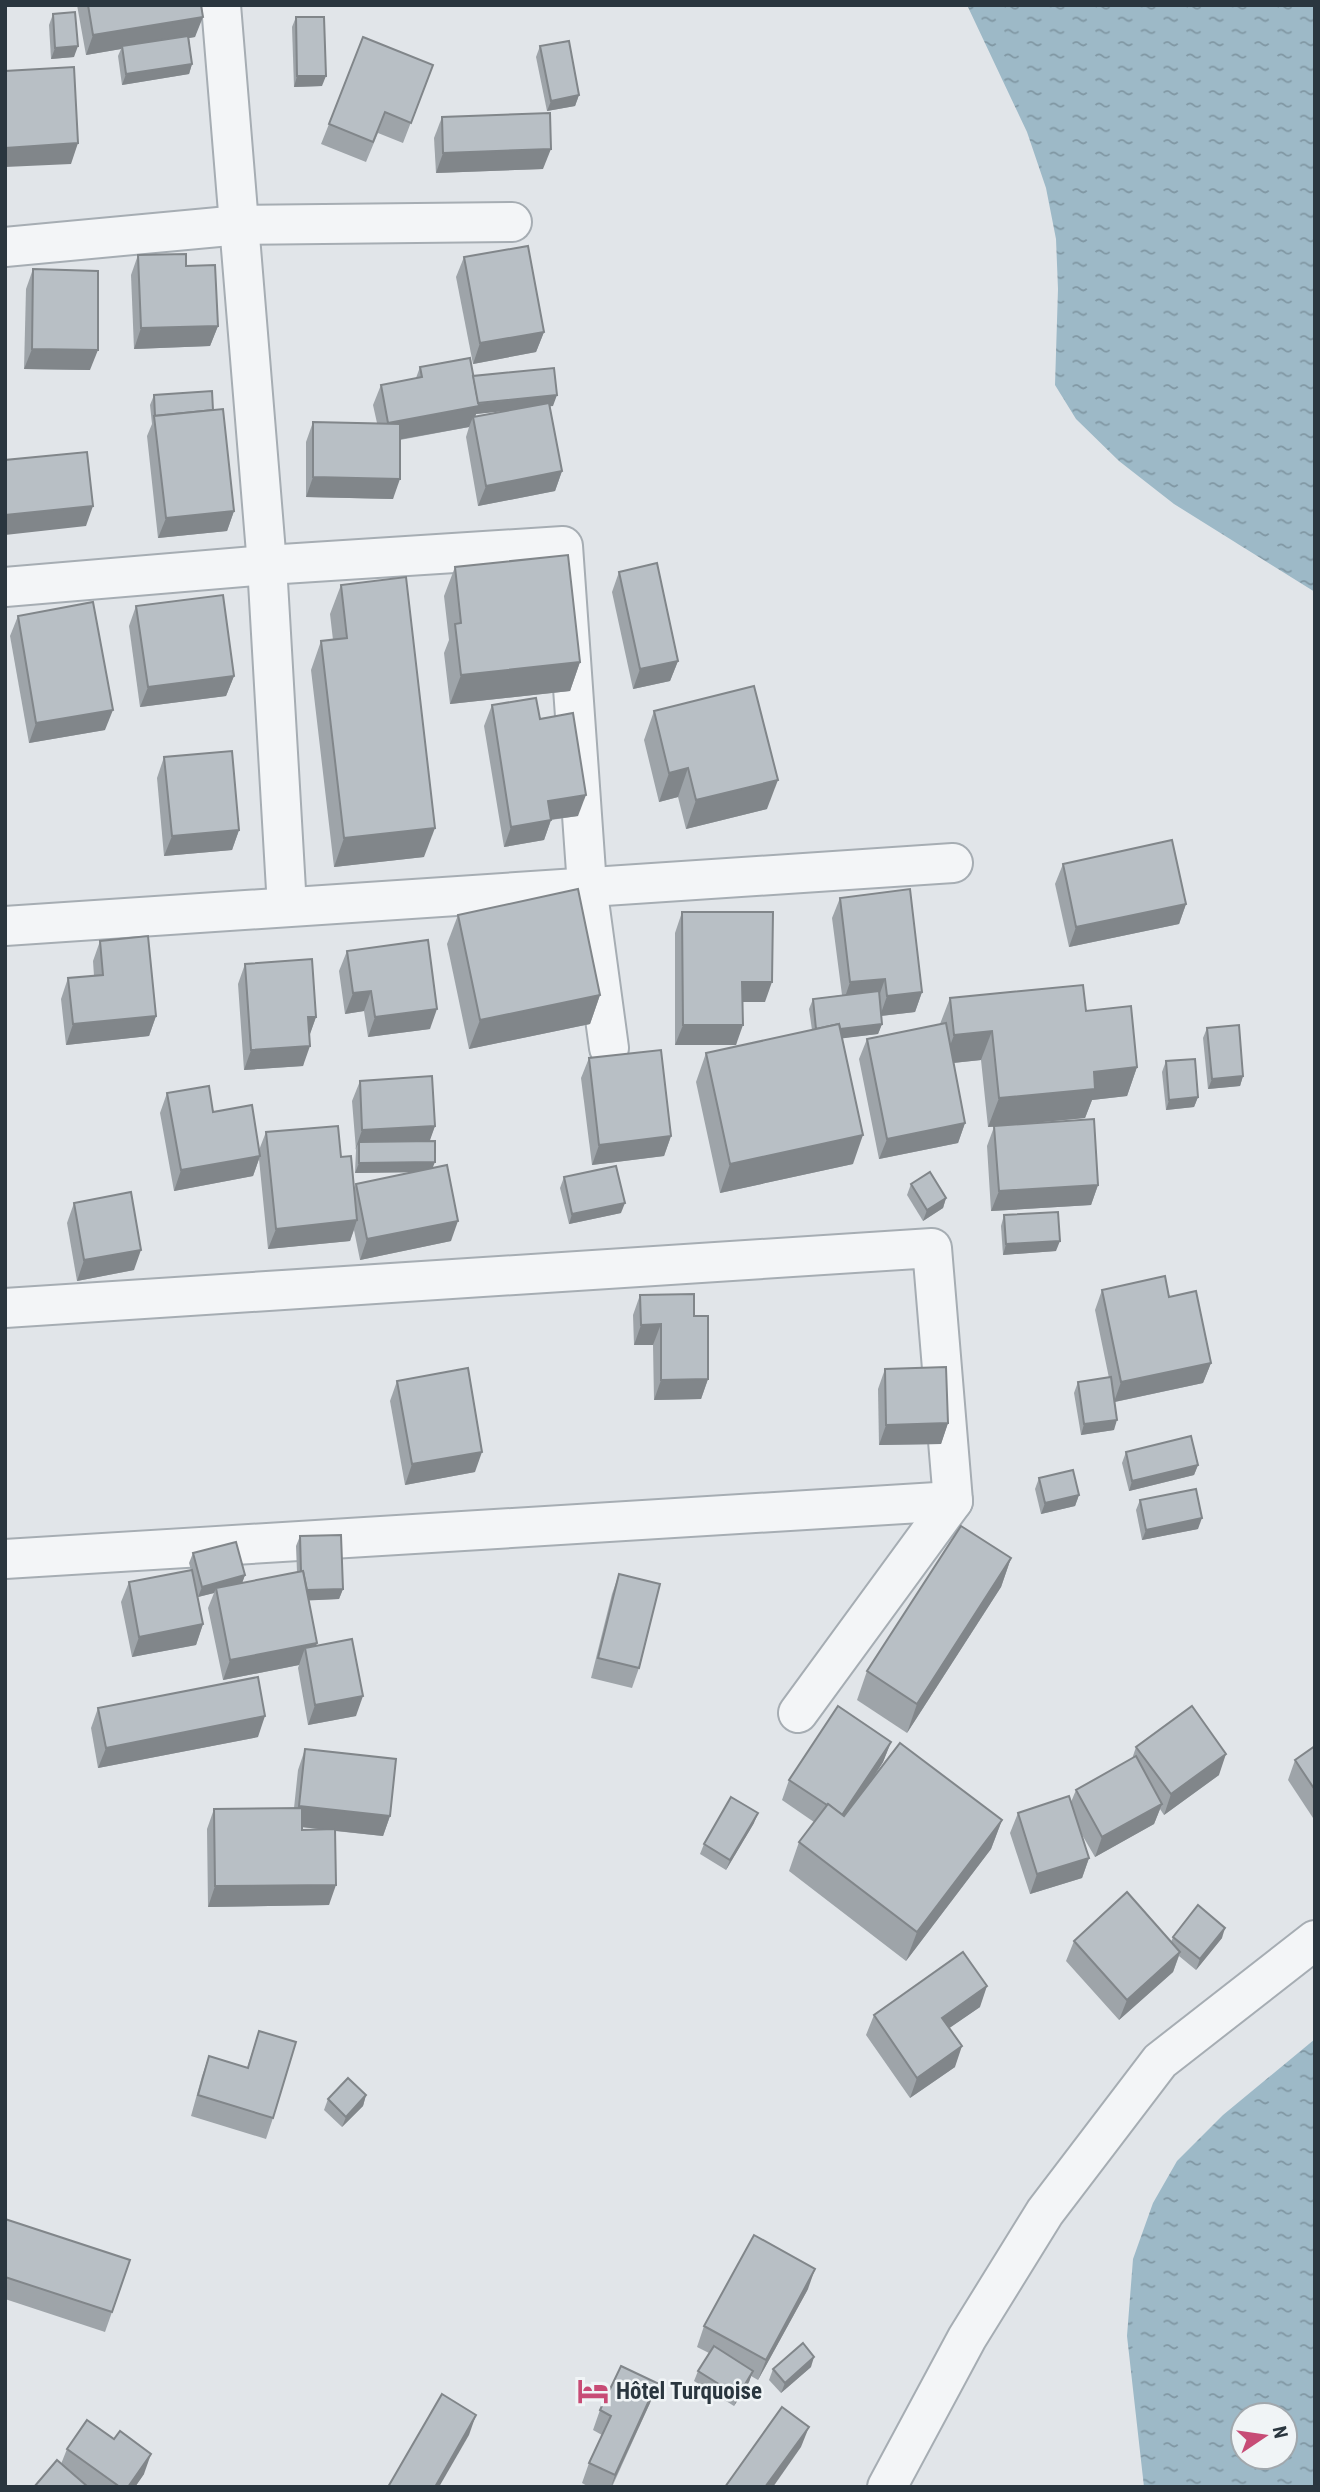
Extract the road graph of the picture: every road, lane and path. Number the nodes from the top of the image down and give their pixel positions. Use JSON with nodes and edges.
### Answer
{"nodes":[{"id":1,"x":221,"y":5,"type":"edge"},
{"id":2,"x":512,"y":222,"type":"dead end"},
{"id":3,"x":240,"y":225,"type":"junction"},
{"id":4,"x":5,"y":247,"type":"edge"},
{"id":5,"x":267,"y":565,"type":"junction"},
{"id":6,"x":5,"y":587,"type":"edge"},
{"id":7,"x":953,"y":863,"type":"dead end"},
{"id":8,"x":587,"y":886,"type":"junction"},
{"id":9,"x":288,"y":907,"type":"junction"},
{"id":10,"x":5,"y":926,"type":"edge"},
{"id":11,"x":609,"y":1048,"type":"dead end"},
{"id":12,"x":5,"y":1308,"type":"edge"},
{"id":13,"x":953,"y":1501,"type":"junction"},
{"id":14,"x":5,"y":1559,"type":"edge"},
{"id":15,"x":798,"y":1713,"type":"dead end"},
{"id":16,"x":1315,"y":1940,"type":"edge"},
{"id":17,"x":887,"y":2487,"type":"edge"}],
"edges":[{"from":1,"to":3,"type":"street"},
{"from":2,"to":3,"type":"street"},
{"from":3,"to":4,"type":"street"},
{"from":3,"to":5,"type":"street"},
{"from":5,"to":6,"type":"street"},
{"from":5,"to":8,"type":"street"},
{"from":5,"to":9,"type":"street"},
{"from":7,"to":8,"type":"street"},
{"from":8,"to":9,"type":"street"},
{"from":8,"to":11,"type":"street"},
{"from":9,"to":10,"type":"street"},
{"from":12,"to":13,"type":"street"},
{"from":13,"to":14,"type":"street"},
{"from":13,"to":15,"type":"street"},
{"from":16,"to":17,"type":"street"}]}
